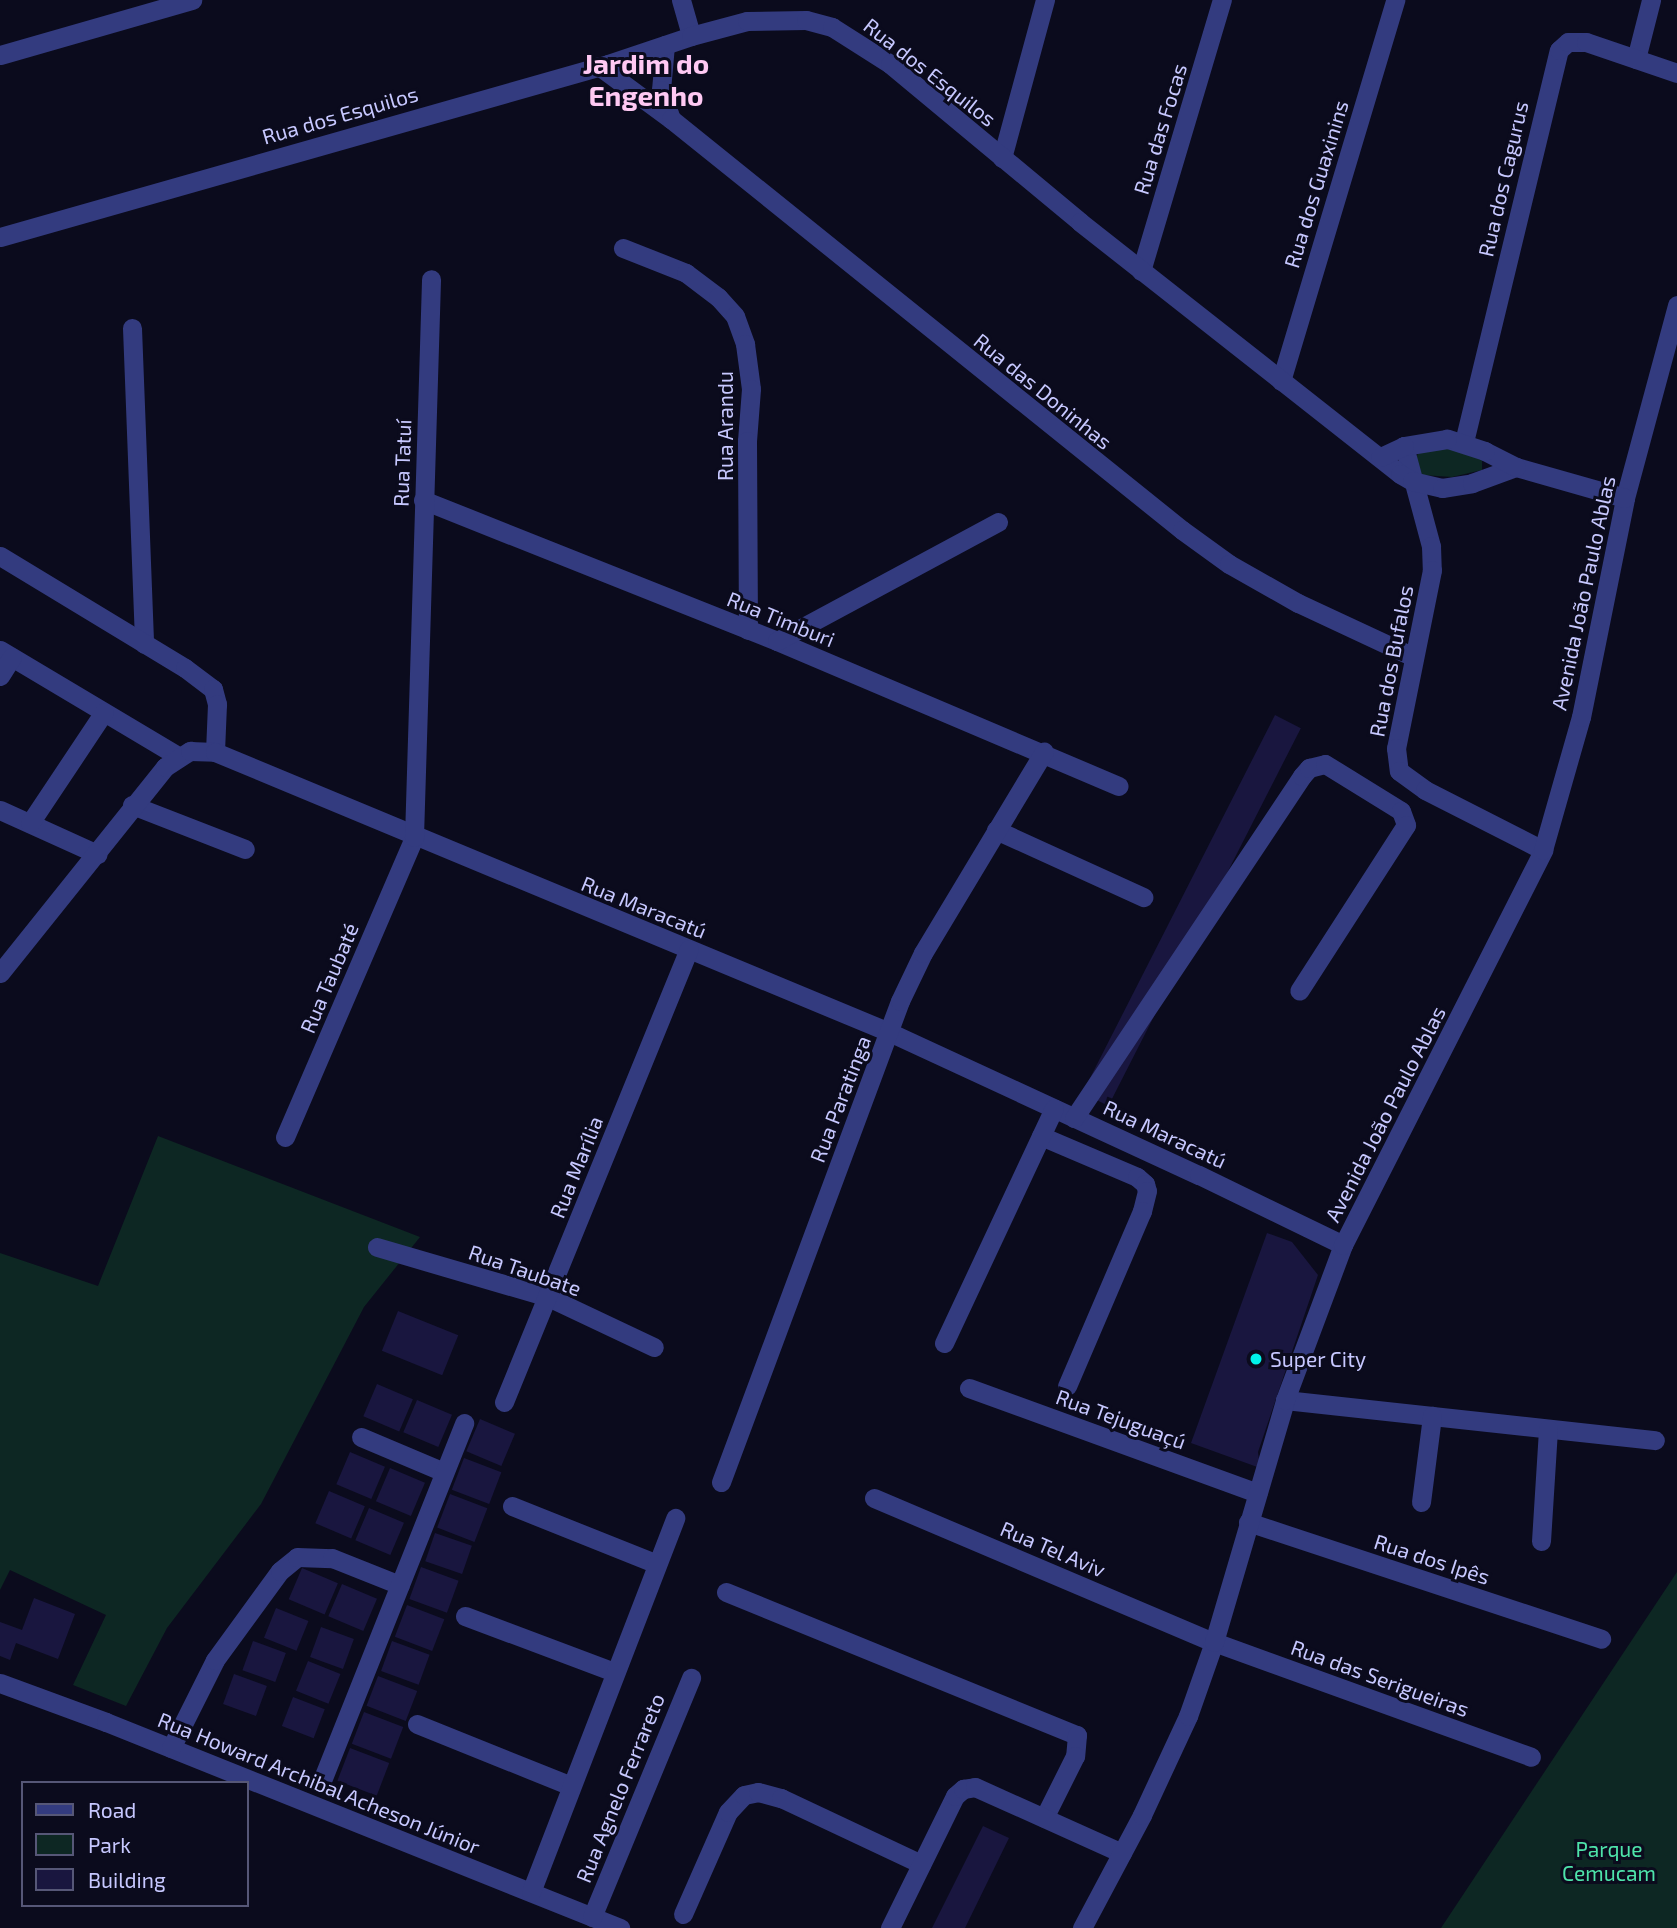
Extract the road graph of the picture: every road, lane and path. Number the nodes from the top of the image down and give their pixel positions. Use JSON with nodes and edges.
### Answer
{"nodes":[{"id":1,"x":191,"y":0,"type":"edge"},
{"id":2,"x":681,"y":0,"type":"edge"},
{"id":3,"x":1045,"y":0,"type":"edge"},
{"id":4,"x":1222,"y":0,"type":"edge"},
{"id":5,"x":1395,"y":0,"type":"edge"},
{"id":6,"x":1651,"y":0,"type":"edge"},
{"id":7,"x":691,"y":36,"type":"junction"},
{"id":8,"x":665,"y":45,"type":"junction"},
{"id":9,"x":0,"y":55,"type":"edge"},
{"id":10,"x":1636,"y":59,"type":"junction"},
{"id":11,"x":599,"y":66,"type":"junction"},
{"id":12,"x":1677,"y":73,"type":"edge"},
{"id":13,"x":671,"y":119,"type":"junction"},
{"id":14,"x":1002,"y":158,"type":"junction"},
{"id":15,"x":0,"y":237,"type":"edge"},
{"id":16,"x":623,"y":248,"type":"dead end"},
{"id":17,"x":1141,"y":271,"type":"junction"},
{"id":18,"x":430,"y":279,"type":"dead end"},
{"id":19,"x":1676,"y":314,"type":"edge"},
{"id":20,"x":132,"y":328,"type":"dead end"},
{"id":21,"x":1281,"y":381,"type":"junction"},
{"id":22,"x":1464,"y":442,"type":"junction"},
{"id":23,"x":1404,"y":446,"type":"junction"},
{"id":24,"x":1380,"y":457,"type":"junction"},
{"id":25,"x":1516,"y":467,"type":"junction"},
{"id":26,"x":1412,"y":481,"type":"junction"},
{"id":27,"x":1625,"y":498,"type":"junction"},
{"id":28,"x":423,"y":500,"type":"junction"},
{"id":29,"x":998,"y":522,"type":"dead end"},
{"id":30,"x":0,"y":556,"type":"edge"},
{"id":31,"x":748,"y":629,"type":"junction"},
{"id":32,"x":777,"y":641,"type":"junction"},
{"id":33,"x":144,"y":643,"type":"junction"},
{"id":34,"x":6,"y":653,"type":"edge"},
{"id":35,"x":1414,"y":657,"type":"junction"},
{"id":36,"x":0,"y":676,"type":"edge"},
{"id":37,"x":104,"y":712,"type":"junction"},
{"id":38,"x":215,"y":752,"type":"junction"},
{"id":39,"x":1044,"y":752,"type":"junction"},
{"id":40,"x":178,"y":756,"type":"junction"},
{"id":41,"x":1119,"y":786,"type":"dead end"},
{"id":42,"x":132,"y":805,"type":"junction"},
{"id":43,"x":0,"y":810,"type":"edge"},
{"id":44,"x":30,"y":823,"type":"junction"},
{"id":45,"x":996,"y":830,"type":"junction"},
{"id":46,"x":414,"y":837,"type":"junction"},
{"id":47,"x":245,"y":849,"type":"dead end"},
{"id":48,"x":1544,"y":850,"type":"junction"},
{"id":49,"x":97,"y":854,"type":"junction"},
{"id":50,"x":1143,"y":897,"type":"dead end"},
{"id":51,"x":689,"y":949,"type":"junction"},
{"id":52,"x":0,"y":973,"type":"edge"},
{"id":53,"x":1299,"y":991,"type":"dead end"},
{"id":54,"x":889,"y":1032,"type":"junction"},
{"id":55,"x":1054,"y":1108,"type":"junction"},
{"id":56,"x":1074,"y":1118,"type":"junction"},
{"id":57,"x":1041,"y":1136,"type":"junction"},
{"id":58,"x":285,"y":1137,"type":"dead end"},
{"id":59,"x":1343,"y":1245,"type":"junction"},
{"id":60,"x":377,"y":1247,"type":"dead end"},
{"id":61,"x":548,"y":1297,"type":"junction"},
{"id":62,"x":944,"y":1343,"type":"dead end"},
{"id":63,"x":654,"y":1347,"type":"dead end"},
{"id":64,"x":1067,"y":1386,"type":"dead end"},
{"id":65,"x":969,"y":1388,"type":"dead end"},
{"id":66,"x":1285,"y":1400,"type":"junction"},
{"id":67,"x":504,"y":1402,"type":"dead end"},
{"id":68,"x":1433,"y":1416,"type":"junction"},
{"id":69,"x":464,"y":1423,"type":"dead end"},
{"id":70,"x":1548,"y":1429,"type":"junction"},
{"id":71,"x":360,"y":1437,"type":"dead end"},
{"id":72,"x":1655,"y":1440,"type":"dead end"},
{"id":73,"x":444,"y":1472,"type":"junction"},
{"id":74,"x":721,"y":1482,"type":"dead end"},
{"id":75,"x":1257,"y":1493,"type":"junction"},
{"id":76,"x":874,"y":1499,"type":"dead end"},
{"id":77,"x":1421,"y":1502,"type":"dead end"},
{"id":78,"x":512,"y":1506,"type":"dead end"},
{"id":79,"x":675,"y":1518,"type":"dead end"},
{"id":80,"x":1248,"y":1522,"type":"junction"},
{"id":81,"x":1541,"y":1541,"type":"dead end"},
{"id":82,"x":657,"y":1564,"type":"junction"},
{"id":83,"x":400,"y":1586,"type":"junction"},
{"id":84,"x":726,"y":1592,"type":"dead end"},
{"id":85,"x":465,"y":1616,"type":"dead end"},
{"id":86,"x":1601,"y":1639,"type":"dead end"},
{"id":87,"x":1214,"y":1642,"type":"junction"},
{"id":88,"x":614,"y":1672,"type":"junction"},
{"id":89,"x":691,"y":1678,"type":"dead end"},
{"id":90,"x":0,"y":1683,"type":"edge"},
{"id":91,"x":417,"y":1724,"type":"dead end"},
{"id":92,"x":171,"y":1748,"type":"junction"},
{"id":93,"x":1531,"y":1757,"type":"dead end"},
{"id":94,"x":323,"y":1778,"type":"dead end"},
{"id":95,"x":571,"y":1786,"type":"junction"},
{"id":96,"x":1044,"y":1818,"type":"junction"},
{"id":97,"x":1122,"y":1853,"type":"junction"},
{"id":98,"x":921,"y":1864,"type":"junction"},
{"id":99,"x":531,"y":1892,"type":"junction"},
{"id":100,"x":683,"y":1914,"type":"dead end"},
{"id":101,"x":592,"y":1916,"type":"junction"},
{"id":102,"x":620,"y":1928,"type":"edge"},
{"id":103,"x":890,"y":1928,"type":"edge"},
{"id":104,"x":1082,"y":1928,"type":"edge"}],
"edges":[{"from":1,"to":9,"type":"street"},
{"from":2,"to":7,"type":"street"},
{"from":3,"to":14,"type":"street"},
{"from":4,"to":17,"type":"street","name":"Rua das Focas"},
{"from":5,"to":21,"type":"street","name":"Rua dos Guaxinins"},
{"from":6,"to":10,"type":"street"},
{"from":7,"to":8,"type":"street","name":"Rua dos Esquilos"},
{"from":7,"to":14,"type":"street","name":"Rua dos Esquilos"},
{"from":8,"to":11,"type":"street","name":"Rua dos Esquilos"},
{"from":8,"to":13,"type":"street"},
{"from":10,"to":12,"type":"street","name":"Rua dos Cagurus"},
{"from":10,"to":22,"type":"street","name":"Rua dos Cagurus"},
{"from":11,"to":13,"type":"street","name":"Rua das Doninhas"},
{"from":11,"to":15,"type":"street","name":"Rua dos Esquilos"},
{"from":13,"to":35,"type":"street","name":"Rua das Doninhas"},
{"from":14,"to":17,"type":"street","name":"Rua dos Esquilos"},
{"from":16,"to":31,"type":"street","name":"Rua Arandu"},
{"from":17,"to":21,"type":"street","name":"Rua dos Esquilos"},
{"from":18,"to":28,"type":"street","name":"Rua Tatuí"},
{"from":19,"to":27,"type":"street","name":"Avenida João Paulo Ablas"},
{"from":20,"to":33,"type":"street"},
{"from":21,"to":24,"type":"street","name":"Rua dos Esquilos"},
{"from":22,"to":23,"type":"street"},
{"from":22,"to":25,"type":"street"},
{"from":23,"to":24,"type":"street"},
{"from":23,"to":26,"type":"street","name":"Rua dos Bufalos"},
{"from":24,"to":26,"type":"street","name":"Rua dos Esquilos"},
{"from":25,"to":26,"type":"street","name":"Rua dos Esquilos"},
{"from":25,"to":27,"type":"street"},
{"from":26,"to":35,"type":"street","name":"Rua dos Bufalos"},
{"from":27,"to":48,"type":"street","name":"Avenida João Paulo Ablas"},
{"from":28,"to":31,"type":"street","name":"Rua Timburi"},
{"from":28,"to":46,"type":"street","name":"Rua Tatuí"},
{"from":29,"to":32,"type":"street"},
{"from":30,"to":33,"type":"street"},
{"from":31,"to":32,"type":"street","name":"Rua Timburi"},
{"from":32,"to":39,"type":"street","name":"Rua Timburi"},
{"from":33,"to":38,"type":"street"},
{"from":34,"to":36,"type":"street"},
{"from":34,"to":37,"type":"street"},
{"from":35,"to":48,"type":"street","name":"Rua dos Bufalos"},
{"from":37,"to":40,"type":"street"},
{"from":37,"to":44,"type":"street"},
{"from":38,"to":40,"type":"street","name":"Rua Maracatú"},
{"from":38,"to":46,"type":"street","name":"Rua Maracatú"},
{"from":39,"to":41,"type":"street","name":"Rua Timburi"},
{"from":39,"to":45,"type":"street","name":"Rua Paratinga"},
{"from":40,"to":42,"type":"street"},
{"from":42,"to":47,"type":"street"},
{"from":42,"to":49,"type":"street"},
{"from":43,"to":44,"type":"street"},
{"from":44,"to":49,"type":"street"},
{"from":45,"to":50,"type":"street"},
{"from":45,"to":54,"type":"street","name":"Rua Paratinga"},
{"from":46,"to":51,"type":"street","name":"Rua Maracatú"},
{"from":46,"to":58,"type":"street","name":"Rua Taubaté"},
{"from":48,"to":59,"type":"street","name":"Avenida João Paulo Ablas"},
{"from":49,"to":52,"type":"street"},
{"from":51,"to":54,"type":"street","name":"Rua Maracatú"},
{"from":51,"to":61,"type":"street","name":"Rua Marília"},
{"from":53,"to":56,"type":"street"},
{"from":54,"to":55,"type":"street","name":"Rua Maracatú"},
{"from":54,"to":74,"type":"street","name":"Rua Paratinga"},
{"from":55,"to":56,"type":"street","name":"Rua Maracatú"},
{"from":55,"to":57,"type":"street"},
{"from":56,"to":59,"type":"street","name":"Rua Maracatú"},
{"from":57,"to":62,"type":"street"},
{"from":57,"to":64,"type":"street"},
{"from":59,"to":66,"type":"street","name":"Avenida João Paulo Ablas"},
{"from":60,"to":61,"type":"street","name":"Rua Taubate"},
{"from":61,"to":63,"type":"street","name":"Rua Taubate"},
{"from":61,"to":67,"type":"street","name":"Rua Marília"},
{"from":65,"to":75,"type":"street","name":"Rua Tejuguaçú"},
{"from":66,"to":68,"type":"street"},
{"from":66,"to":75,"type":"street","name":"Avenida João Paulo Ablas"},
{"from":68,"to":70,"type":"street"},
{"from":68,"to":77,"type":"street"},
{"from":69,"to":73,"type":"street"},
{"from":70,"to":72,"type":"street"},
{"from":70,"to":81,"type":"street"},
{"from":71,"to":73,"type":"street"},
{"from":73,"to":83,"type":"street"},
{"from":75,"to":80,"type":"street","name":"Avenida João Paulo Ablas"},
{"from":76,"to":87,"type":"street","name":"Rua Tel Aviv"},
{"from":78,"to":82,"type":"street"},
{"from":79,"to":82,"type":"street"},
{"from":80,"to":86,"type":"street","name":"Rua dos Ipês"},
{"from":80,"to":87,"type":"street","name":"Avenida João Paulo Ablas"},
{"from":82,"to":88,"type":"street"},
{"from":83,"to":92,"type":"street"},
{"from":83,"to":94,"type":"street"},
{"from":84,"to":96,"type":"street"},
{"from":85,"to":88,"type":"street"},
{"from":87,"to":93,"type":"street","name":"Rua das Serigueiras"},
{"from":87,"to":97,"type":"street","name":"Avenida João Paulo Ablas"},
{"from":88,"to":95,"type":"street"},
{"from":89,"to":101,"type":"street","name":"Rua Agnelo Ferrareto"},
{"from":90,"to":92,"type":"street","name":"Rua Howard Archibal Acheson Júnior"},
{"from":91,"to":95,"type":"street"},
{"from":92,"to":99,"type":"street","name":"Rua Howard Archibal Acheson Júnior"},
{"from":95,"to":99,"type":"street"},
{"from":96,"to":97,"type":"street"},
{"from":96,"to":98,"type":"street"},
{"from":97,"to":104,"type":"street","name":"Avenida João Paulo Ablas"},
{"from":98,"to":100,"type":"street"},
{"from":98,"to":103,"type":"street"},
{"from":99,"to":101,"type":"street","name":"Rua Howard Archibal Acheson Júnior"},
{"from":101,"to":102,"type":"street","name":"Rua Howard Archibal Acheson Júnior"}]}
